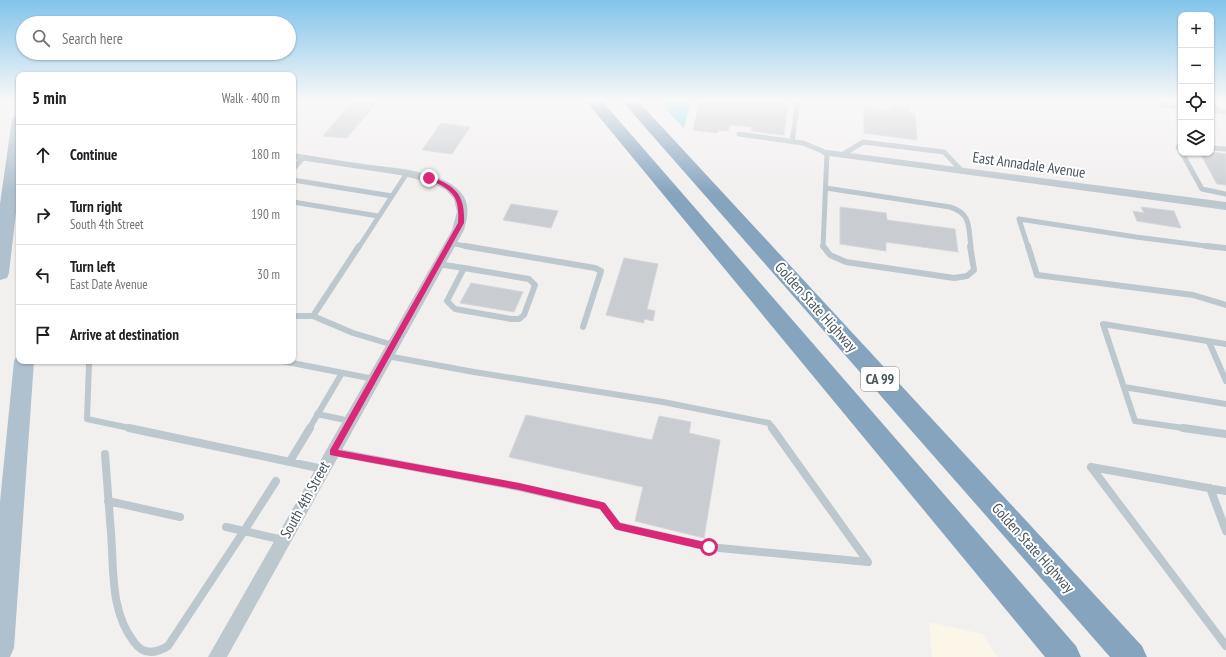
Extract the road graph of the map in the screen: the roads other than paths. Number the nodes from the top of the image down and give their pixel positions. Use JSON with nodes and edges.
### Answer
{"nodes":[{"id":1,"x":621,"y":132,"type":"edge"},
{"id":2,"x":658,"y":132,"type":"edge"},
{"id":3,"x":793,"y":132,"type":"edge"},
{"id":4,"x":739,"y":134,"type":"dead end"},
{"id":5,"x":792,"y":142,"type":"junction"},
{"id":6,"x":16,"y":146,"type":"edge"},
{"id":7,"x":1214,"y":148,"type":"edge"},
{"id":8,"x":1226,"y":149,"type":"edge"},
{"id":9,"x":827,"y":153,"type":"junction"},
{"id":10,"x":842,"y":155,"type":"junction"},
{"id":11,"x":1183,"y":156,"type":"edge"},
{"id":12,"x":298,"y":157,"type":"edge"},
{"id":13,"x":962,"y":171,"type":"junction"},
{"id":14,"x":407,"y":173,"type":"junction"},
{"id":15,"x":296,"y":180,"type":"edge"},
{"id":16,"x":826,"y":188,"type":"junction"},
{"id":17,"x":1226,"y":194,"type":"edge"},
{"id":18,"x":392,"y":196,"type":"junction"},
{"id":19,"x":296,"y":202,"type":"edge"},
{"id":20,"x":1226,"y":206,"type":"edge"},
{"id":21,"x":9,"y":208,"type":"edge"},
{"id":22,"x":378,"y":216,"type":"junction"},
{"id":23,"x":450,"y":243,"type":"junction"},
{"id":24,"x":1226,"y":248,"type":"edge"},
{"id":25,"x":1,"y":262,"type":"edge"},
{"id":26,"x":438,"y":264,"type":"junction"},
{"id":27,"x":464,"y":268,"type":"junction"},
{"id":28,"x":1226,"y":305,"type":"edge"},
{"id":29,"x":296,"y":316,"type":"edge"},
{"id":30,"x":313,"y":316,"type":"junction"},
{"id":31,"x":583,"y":328,"type":"dead end"},
{"id":32,"x":1209,"y":342,"type":"junction"},
{"id":33,"x":1226,"y":344,"type":"edge"},
{"id":34,"x":390,"y":351,"type":"junction"},
{"id":35,"x":24,"y":364,"type":"edge"},
{"id":36,"x":89,"y":364,"type":"edge"},
{"id":37,"x":296,"y":364,"type":"edge"},
{"id":38,"x":342,"y":373,"type":"junction"},
{"id":39,"x":374,"y":379,"type":"junction"},
{"id":40,"x":1226,"y":381,"type":"edge"},
{"id":41,"x":1124,"y":387,"type":"junction"},
{"id":42,"x":1226,"y":404,"type":"edge"},
{"id":43,"x":318,"y":414,"type":"junction"},
{"id":44,"x":350,"y":421,"type":"junction"},
{"id":45,"x":1226,"y":434,"type":"edge"},
{"id":46,"x":332,"y":452,"type":"junction"},
{"id":47,"x":105,"y":454,"type":"dead end"},
{"id":48,"x":290,"y":461,"type":"junction"},
{"id":49,"x":323,"y":469,"type":"junction"},
{"id":50,"x":276,"y":481,"type":"dead end"},
{"id":51,"x":1210,"y":488,"type":"junction"},
{"id":52,"x":1226,"y":491,"type":"edge"},
{"id":53,"x":108,"y":501,"type":"junction"},
{"id":54,"x":180,"y":517,"type":"dead end"},
{"id":55,"x":226,"y":527,"type":"dead end"},
{"id":56,"x":244,"y":531,"type":"junction"},
{"id":57,"x":1226,"y":531,"type":"edge"},
{"id":58,"x":283,"y":540,"type":"junction"},
{"id":59,"x":1226,"y":646,"type":"edge"},
{"id":60,"x":0,"y":648,"type":"edge"},
{"id":61,"x":1058,"y":650,"type":"edge"},
{"id":62,"x":217,"y":657,"type":"edge"},
{"id":63,"x":1131,"y":657,"type":"edge"}],
"edges":[{"from":1,"to":61,"type":"highway","number":"CA 99"},
{"from":2,"to":63,"type":"highway","name":"Golden State Highway","number":"CA 99"},
{"from":3,"to":5,"type":"lane"},
{"from":4,"to":5,"type":"lane"},
{"from":5,"to":9,"type":"lane"},
{"from":6,"to":21,"type":"main road"},
{"from":7,"to":8,"type":"lane"},
{"from":9,"to":10,"type":"street","name":"East Annadale Avenue"},
{"from":9,"to":16,"type":"lane"},
{"from":10,"to":13,"type":"street","name":"East Annadale Avenue"},
{"from":10,"to":13,"type":"lane"},
{"from":11,"to":17,"type":"lane"},
{"from":12,"to":14,"type":"street"},
{"from":13,"to":20,"type":"street","name":"East Annadale Avenue"},
{"from":14,"to":18,"type":"lane"},
{"from":14,"to":23,"type":"street","name":"South 4th Street"},
{"from":15,"to":18,"type":"lane"},
{"from":16,"to":16,"type":"lane"},
{"from":18,"to":22,"type":"lane"},
{"from":19,"to":22,"type":"lane"},
{"from":21,"to":25,"type":"main road"},
{"from":22,"to":30,"type":"lane"},
{"from":23,"to":26,"type":"street","name":"South 4th Street"},
{"from":23,"to":31,"type":"lane"},
{"from":24,"to":28,"type":"lane"},
{"from":26,"to":27,"type":"lane"},
{"from":26,"to":34,"type":"street","name":"South 4th Street"},
{"from":27,"to":27,"type":"lane"},
{"from":29,"to":30,"type":"lane"},
{"from":30,"to":34,"type":"lane"},
{"from":32,"to":33,"type":"lane"},
{"from":32,"to":40,"type":"lane"},
{"from":32,"to":41,"type":"lane"},
{"from":34,"to":39,"type":"street","name":"South 4th Street"},
{"from":34,"to":46,"type":"lane"},
{"from":35,"to":60,"type":"main road"},
{"from":36,"to":48,"type":"lane"},
{"from":37,"to":38,"type":"lane"},
{"from":38,"to":39,"type":"lane"},
{"from":38,"to":43,"type":"lane"},
{"from":39,"to":44,"type":"street","name":"South 4th Street"},
{"from":41,"to":42,"type":"lane"},
{"from":41,"to":45,"type":"lane"},
{"from":43,"to":44,"type":"lane"},
{"from":43,"to":48,"type":"lane"},
{"from":44,"to":46,"type":"street","name":"South 4th Street"},
{"from":46,"to":49,"type":"street","name":"South 4th Street"},
{"from":47,"to":53,"type":"lane"},
{"from":48,"to":49,"type":"lane"},
{"from":49,"to":58,"type":"street","name":"South 4th Street"},
{"from":50,"to":56,"type":"lane"},
{"from":51,"to":52,"type":"lane"},
{"from":51,"to":57,"type":"lane"},
{"from":51,"to":59,"type":"lane"},
{"from":53,"to":54,"type":"lane"},
{"from":53,"to":56,"type":"lane"},
{"from":55,"to":56,"type":"lane"},
{"from":56,"to":58,"type":"lane"},
{"from":58,"to":62,"type":"street","name":"South 4th Street"}]}
